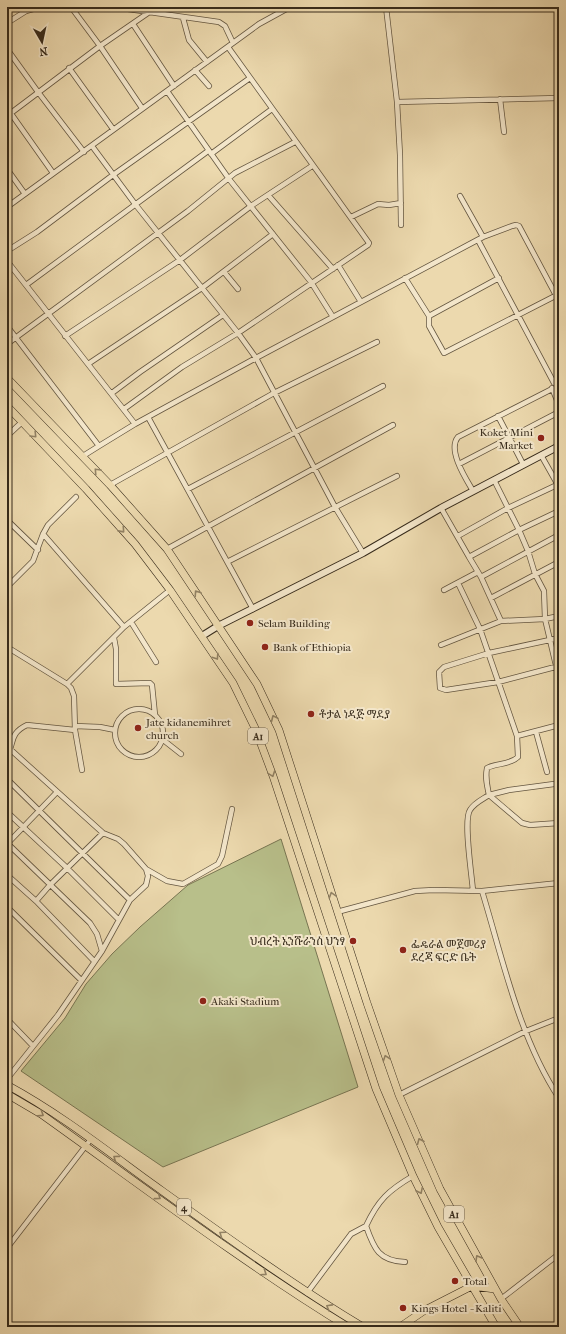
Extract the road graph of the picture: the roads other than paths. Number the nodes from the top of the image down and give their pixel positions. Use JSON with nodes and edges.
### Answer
{"nodes":[{"id":1,"x":40,"y":7,"type":"edge"},
{"id":2,"x":71,"y":7,"type":"edge"},
{"id":3,"x":114,"y":7,"type":"edge"},
{"id":4,"x":290,"y":7,"type":"edge"},
{"id":5,"x":386,"y":7,"type":"edge"},
{"id":6,"x":148,"y":13,"type":"junction"},
{"id":7,"x":183,"y":18,"type":"junction"},
{"id":8,"x":7,"y":23,"type":"edge"},
{"id":9,"x":133,"y":24,"type":"junction"},
{"id":10,"x":232,"y":43,"type":"junction"},
{"id":11,"x":100,"y":46,"type":"junction"},
{"id":12,"x":228,"y":47,"type":"junction"},
{"id":13,"x":7,"y":49,"type":"edge"},
{"id":14,"x":207,"y":62,"type":"junction"},
{"id":15,"x":69,"y":68,"type":"junction"},
{"id":16,"x":196,"y":70,"type":"junction"},
{"id":17,"x":250,"y":78,"type":"junction"},
{"id":18,"x":174,"y":86,"type":"junction"},
{"id":19,"x":208,"y":86,"type":"dead end"},
{"id":20,"x":167,"y":91,"type":"junction"},
{"id":21,"x":38,"y":92,"type":"junction"},
{"id":22,"x":559,"y":98,"type":"edge"},
{"id":23,"x":500,"y":99,"type":"junction"},
{"id":24,"x":397,"y":102,"type":"junction"},
{"id":25,"x":7,"y":108,"type":"edge"},
{"id":26,"x":142,"y":108,"type":"junction"},
{"id":27,"x":272,"y":109,"type":"junction"},
{"id":28,"x":9,"y":115,"type":"edge"},
{"id":29,"x":188,"y":123,"type":"junction"},
{"id":30,"x":113,"y":129,"type":"junction"},
{"id":31,"x":504,"y":132,"type":"dead end"},
{"id":32,"x":295,"y":142,"type":"junction"},
{"id":33,"x":92,"y":146,"type":"junction"},
{"id":34,"x":84,"y":152,"type":"junction"},
{"id":35,"x":210,"y":152,"type":"junction"},
{"id":36,"x":312,"y":166,"type":"junction"},
{"id":37,"x":7,"y":169,"type":"edge"},
{"id":38,"x":53,"y":173,"type":"junction"},
{"id":39,"x":113,"y":175,"type":"junction"},
{"id":40,"x":229,"y":178,"type":"junction"},
{"id":41,"x":25,"y":194,"type":"junction"},
{"id":42,"x":268,"y":195,"type":"junction"},
{"id":43,"x":460,"y":196,"type":"dead end"},
{"id":44,"x":401,"y":203,"type":"junction"},
{"id":45,"x":135,"y":204,"type":"junction"},
{"id":46,"x":251,"y":206,"type":"junction"},
{"id":47,"x":7,"y":208,"type":"edge"},
{"id":48,"x":351,"y":217,"type":"junction"},
{"id":49,"x":401,"y":225,"type":"dead end"},
{"id":50,"x":158,"y":233,"type":"junction"},
{"id":51,"x":273,"y":234,"type":"junction"},
{"id":52,"x":480,"y":239,"type":"junction"},
{"id":53,"x":7,"y":251,"type":"edge"},
{"id":54,"x":180,"y":260,"type":"junction"},
{"id":55,"x":7,"y":261,"type":"edge"},
{"id":56,"x":338,"y":265,"type":"junction"},
{"id":57,"x":333,"y":269,"type":"junction"},
{"id":58,"x":224,"y":272,"type":"junction"},
{"id":59,"x":405,"y":278,"type":"junction"},
{"id":60,"x":499,"y":278,"type":"junction"},
{"id":61,"x":311,"y":282,"type":"junction"},
{"id":62,"x":26,"y":285,"type":"junction"},
{"id":63,"x":202,"y":288,"type":"junction"},
{"id":64,"x":238,"y":290,"type":"dead end"},
{"id":65,"x":557,"y":294,"type":"edge"},
{"id":66,"x":559,"y":301,"type":"edge"},
{"id":67,"x":361,"y":302,"type":"junction"},
{"id":68,"x":48,"y":313,"type":"junction"},
{"id":69,"x":223,"y":315,"type":"junction"},
{"id":70,"x":520,"y":315,"type":"junction"},
{"id":71,"x":429,"y":316,"type":"junction"},
{"id":72,"x":333,"y":317,"type":"junction"},
{"id":73,"x":7,"y":326,"type":"edge"},
{"id":74,"x":238,"y":333,"type":"junction"},
{"id":75,"x":65,"y":336,"type":"junction"},
{"id":76,"x":16,"y":337,"type":"junction"},
{"id":77,"x":377,"y":342,"type":"dead end"},
{"id":78,"x":7,"y":344,"type":"edge"},
{"id":79,"x":256,"y":358,"type":"junction"},
{"id":80,"x":88,"y":364,"type":"junction"},
{"id":81,"x":7,"y":378,"type":"edge"},
{"id":82,"x":557,"y":382,"type":"edge"},
{"id":83,"x":383,"y":386,"type":"dead end"},
{"id":84,"x":552,"y":389,"type":"junction"},
{"id":85,"x":112,"y":393,"type":"junction"},
{"id":86,"x":274,"y":393,"type":"junction"},
{"id":87,"x":559,"y":404,"type":"edge"},
{"id":88,"x":7,"y":406,"type":"edge"},
{"id":89,"x":124,"y":409,"type":"junction"},
{"id":90,"x":559,"y":412,"type":"edge"},
{"id":91,"x":498,"y":416,"type":"junction"},
{"id":92,"x":148,"y":417,"type":"junction"},
{"id":93,"x":22,"y":422,"type":"junction"},
{"id":94,"x":135,"y":424,"type":"junction"},
{"id":95,"x":393,"y":425,"type":"dead end"},
{"id":96,"x":295,"y":432,"type":"junction"},
{"id":97,"x":7,"y":436,"type":"edge"},
{"id":98,"x":509,"y":437,"type":"junction"},
{"id":99,"x":99,"y":446,"type":"junction"},
{"id":100,"x":559,"y":446,"type":"edge"},
{"id":101,"x":169,"y":453,"type":"junction"},
{"id":102,"x":541,"y":455,"type":"junction"},
{"id":103,"x":83,"y":456,"type":"junction"},
{"id":104,"x":459,"y":464,"type":"junction"},
{"id":105,"x":523,"y":464,"type":"junction"},
{"id":106,"x":315,"y":469,"type":"junction"},
{"id":107,"x":396,"y":476,"type":"dead end"},
{"id":108,"x":494,"y":480,"type":"junction"},
{"id":109,"x":110,"y":485,"type":"junction"},
{"id":110,"x":559,"y":486,"type":"edge"},
{"id":111,"x":188,"y":489,"type":"junction"},
{"id":112,"x":473,"y":491,"type":"junction"},
{"id":113,"x":76,"y":497,"type":"dead end"},
{"id":114,"x":335,"y":507,"type":"junction"},
{"id":115,"x":441,"y":508,"type":"junction"},
{"id":116,"x":508,"y":508,"type":"junction"},
{"id":117,"x":559,"y":511,"type":"edge"},
{"id":118,"x":7,"y":520,"type":"edge"},
{"id":119,"x":208,"y":526,"type":"junction"},
{"id":120,"x":519,"y":530,"type":"junction"},
{"id":121,"x":43,"y":534,"type":"junction"},
{"id":122,"x":559,"y":535,"type":"edge"},
{"id":123,"x":458,"y":536,"type":"junction"},
{"id":124,"x":167,"y":549,"type":"junction"},
{"id":125,"x":38,"y":550,"type":"junction"},
{"id":126,"x":528,"y":551,"type":"junction"},
{"id":127,"x":362,"y":553,"type":"junction"},
{"id":128,"x":469,"y":557,"type":"junction"},
{"id":129,"x":229,"y":562,"type":"junction"},
{"id":130,"x":559,"y":562,"type":"edge"},
{"id":131,"x":535,"y":574,"type":"junction"},
{"id":132,"x":479,"y":575,"type":"junction"},
{"id":133,"x":458,"y":583,"type":"junction"},
{"id":134,"x":7,"y":587,"type":"edge"},
{"id":135,"x":170,"y":590,"type":"junction"},
{"id":136,"x":444,"y":590,"type":"dead end"},
{"id":137,"x":491,"y":598,"type":"junction"},
{"id":138,"x":253,"y":609,"type":"junction"},
{"id":139,"x":559,"y":616,"type":"edge"},
{"id":140,"x":545,"y":619,"type":"junction"},
{"id":141,"x":501,"y":621,"type":"junction"},
{"id":142,"x":131,"y":622,"type":"junction"},
{"id":143,"x":218,"y":626,"type":"junction"},
{"id":144,"x":124,"y":627,"type":"junction"},
{"id":145,"x":480,"y":629,"type":"junction"},
{"id":146,"x":202,"y":636,"type":"junction"},
{"id":147,"x":114,"y":638,"type":"junction"},
{"id":148,"x":559,"y":638,"type":"edge"},
{"id":149,"x":551,"y":640,"type":"junction"},
{"id":150,"x":441,"y":645,"type":"dead end"},
{"id":151,"x":7,"y":647,"type":"edge"},
{"id":152,"x":489,"y":653,"type":"junction"},
{"id":153,"x":156,"y":662,"type":"dead end"},
{"id":154,"x":558,"y":666,"type":"edge"},
{"id":155,"x":498,"y":682,"type":"junction"},
{"id":156,"x":67,"y":684,"type":"junction"},
{"id":157,"x":559,"y":695,"type":"edge"},
{"id":158,"x":155,"y":715,"type":"junction"},
{"id":159,"x":559,"y":725,"type":"edge"},
{"id":160,"x":75,"y":728,"type":"junction"},
{"id":161,"x":115,"y":730,"type":"junction"},
{"id":162,"x":536,"y":732,"type":"junction"},
{"id":163,"x":7,"y":736,"type":"edge"},
{"id":164,"x":517,"y":736,"type":"junction"},
{"id":165,"x":162,"y":739,"type":"junction"},
{"id":166,"x":11,"y":740,"type":"junction"},
{"id":167,"x":11,"y":750,"type":"junction"},
{"id":168,"x":181,"y":754,"type":"dead end"},
{"id":169,"x":7,"y":755,"type":"edge"},
{"id":170,"x":82,"y":770,"type":"dead end"},
{"id":171,"x":547,"y":772,"type":"dead end"},
{"id":172,"x":7,"y":779,"type":"edge"},
{"id":173,"x":554,"y":784,"type":"dead end"},
{"id":174,"x":57,"y":792,"type":"junction"},
{"id":175,"x":490,"y":795,"type":"junction"},
{"id":176,"x":232,"y":809,"type":"dead end"},
{"id":177,"x":39,"y":811,"type":"junction"},
{"id":178,"x":7,"y":812,"type":"edge"},
{"id":179,"x":559,"y":823,"type":"edge"},
{"id":180,"x":24,"y":827,"type":"junction"},
{"id":181,"x":102,"y":833,"type":"junction"},
{"id":182,"x":7,"y":843,"type":"edge"},
{"id":183,"x":83,"y":852,"type":"junction"},
{"id":184,"x":67,"y":868,"type":"junction"},
{"id":185,"x":146,"y":870,"type":"junction"},
{"id":186,"x":7,"y":875,"type":"edge"},
{"id":187,"x":559,"y":883,"type":"edge"},
{"id":188,"x":50,"y":885,"type":"junction"},
{"id":189,"x":473,"y":891,"type":"junction"},
{"id":190,"x":482,"y":891,"type":"junction"},
{"id":191,"x":130,"y":900,"type":"junction"},
{"id":192,"x":36,"y":901,"type":"junction"},
{"id":193,"x":7,"y":908,"type":"edge"},
{"id":194,"x":337,"y":912,"type":"junction"},
{"id":195,"x":119,"y":920,"type":"junction"},
{"id":196,"x":102,"y":951,"type":"junction"},
{"id":197,"x":94,"y":961,"type":"junction"},
{"id":198,"x":82,"y":980,"type":"junction"},
{"id":199,"x":559,"y":1018,"type":"edge"},
{"id":200,"x":7,"y":1019,"type":"edge"},
{"id":201,"x":526,"y":1031,"type":"junction"},
{"id":202,"x":33,"y":1046,"type":"junction"},
{"id":203,"x":7,"y":1078,"type":"edge"},
{"id":204,"x":7,"y":1085,"type":"edge"},
{"id":205,"x":7,"y":1094,"type":"edge"},
{"id":206,"x":399,"y":1095,"type":"junction"},
{"id":207,"x":559,"y":1098,"type":"edge"},
{"id":208,"x":91,"y":1139,"type":"junction"},
{"id":209,"x":86,"y":1146,"type":"junction"},
{"id":210,"x":413,"y":1176,"type":"junction"},
{"id":211,"x":366,"y":1226,"type":"junction"},
{"id":212,"x":7,"y":1248,"type":"edge"},
{"id":213,"x":559,"y":1254,"type":"edge"},
{"id":214,"x":405,"y":1262,"type":"dead end"},
{"id":215,"x":472,"y":1286,"type":"junction"},
{"id":216,"x":495,"y":1289,"type":"junction"},
{"id":217,"x":306,"y":1293,"type":"junction"},
{"id":218,"x":501,"y":1299,"type":"junction"},
{"id":219,"x":348,"y":1327,"type":"edge"},
{"id":220,"x":363,"y":1327,"type":"edge"},
{"id":221,"x":400,"y":1327,"type":"edge"},
{"id":222,"x":496,"y":1327,"type":"edge"},
{"id":223,"x":520,"y":1327,"type":"edge"}],
"edges":[{"from":1,"to":8,"type":"street"},
{"from":2,"to":11,"type":"street"},
{"from":3,"to":6,"type":"street"},
{"from":4,"to":10,"type":"street"},
{"from":5,"to":24,"type":"street"},
{"from":6,"to":7,"type":"street"},
{"from":6,"to":9,"type":"street"},
{"from":7,"to":10,"type":"street"},
{"from":7,"to":14,"type":"street"},
{"from":9,"to":11,"type":"street"},
{"from":9,"to":18,"type":"street"},
{"from":10,"to":12,"type":"street"},
{"from":11,"to":15,"type":"street"},
{"from":11,"to":26,"type":"street"},
{"from":12,"to":14,"type":"street"},
{"from":12,"to":17,"type":"street"},
{"from":13,"to":21,"type":"street"},
{"from":14,"to":16,"type":"street"},
{"from":15,"to":21,"type":"street"},
{"from":15,"to":30,"type":"street"},
{"from":16,"to":18,"type":"street"},
{"from":16,"to":19,"type":"street"},
{"from":17,"to":27,"type":"street"},
{"from":17,"to":29,"type":"street"},
{"from":18,"to":20,"type":"street"},
{"from":20,"to":26,"type":"street"},
{"from":20,"to":29,"type":"street"},
{"from":21,"to":28,"type":"street"},
{"from":21,"to":34,"type":"street"},
{"from":22,"to":23,"type":"street"},
{"from":23,"to":24,"type":"street"},
{"from":23,"to":31,"type":"street"},
{"from":24,"to":44,"type":"street"},
{"from":25,"to":28,"type":"street"},
{"from":26,"to":30,"type":"street"},
{"from":27,"to":32,"type":"street"},
{"from":27,"to":35,"type":"street"},
{"from":28,"to":38,"type":"street"},
{"from":29,"to":35,"type":"street"},
{"from":29,"to":39,"type":"street"},
{"from":30,"to":33,"type":"street"},
{"from":32,"to":36,"type":"street"},
{"from":32,"to":40,"type":"street"},
{"from":33,"to":34,"type":"street"},
{"from":33,"to":39,"type":"street"},
{"from":34,"to":38,"type":"street"},
{"from":35,"to":40,"type":"street"},
{"from":35,"to":45,"type":"street"},
{"from":36,"to":42,"type":"street"},
{"from":36,"to":48,"type":"street"},
{"from":37,"to":41,"type":"street"},
{"from":38,"to":41,"type":"street"},
{"from":39,"to":45,"type":"street"},
{"from":39,"to":53,"type":"street"},
{"from":40,"to":46,"type":"street"},
{"from":40,"to":50,"type":"street"},
{"from":41,"to":47,"type":"street"},
{"from":42,"to":46,"type":"street"},
{"from":42,"to":57,"type":"street"},
{"from":43,"to":52,"type":"street"},
{"from":44,"to":48,"type":"street"},
{"from":44,"to":49,"type":"street"},
{"from":45,"to":50,"type":"street"},
{"from":45,"to":62,"type":"street"},
{"from":46,"to":51,"type":"street"},
{"from":46,"to":54,"type":"street"},
{"from":48,"to":56,"type":"street"},
{"from":50,"to":54,"type":"street"},
{"from":50,"to":68,"type":"street"},
{"from":51,"to":58,"type":"street"},
{"from":51,"to":61,"type":"street"},
{"from":52,"to":59,"type":"street"},
{"from":52,"to":60,"type":"street"},
{"from":52,"to":65,"type":"street"},
{"from":54,"to":63,"type":"street"},
{"from":54,"to":75,"type":"street"},
{"from":55,"to":62,"type":"street"},
{"from":56,"to":57,"type":"street"},
{"from":56,"to":67,"type":"street"},
{"from":57,"to":61,"type":"street"},
{"from":58,"to":63,"type":"street"},
{"from":58,"to":64,"type":"street"},
{"from":59,"to":67,"type":"street"},
{"from":59,"to":71,"type":"street"},
{"from":60,"to":70,"type":"street"},
{"from":60,"to":71,"type":"street"},
{"from":61,"to":72,"type":"street"},
{"from":61,"to":74,"type":"street"},
{"from":62,"to":68,"type":"street"},
{"from":63,"to":69,"type":"street"},
{"from":63,"to":80,"type":"street"},
{"from":65,"to":66,"type":"street"},
{"from":65,"to":70,"type":"street"},
{"from":67,"to":72,"type":"street"},
{"from":68,"to":75,"type":"street"},
{"from":68,"to":76,"type":"street"},
{"from":69,"to":74,"type":"street"},
{"from":69,"to":85,"type":"street"},
{"from":70,"to":71,"type":"street"},
{"from":70,"to":82,"type":"street"},
{"from":72,"to":79,"type":"street"},
{"from":73,"to":76,"type":"street"},
{"from":74,"to":79,"type":"street"},
{"from":74,"to":89,"type":"street"},
{"from":75,"to":80,"type":"street"},
{"from":76,"to":78,"type":"street"},
{"from":76,"to":99,"type":"street"},
{"from":77,"to":86,"type":"street"},
{"from":79,"to":86,"type":"street"},
{"from":79,"to":92,"type":"street"},
{"from":80,"to":85,"type":"street"},
{"from":81,"to":103,"type":"main road","number":"A1"},
{"from":82,"to":84,"type":"street"},
{"from":83,"to":96,"type":"street"},
{"from":84,"to":87,"type":"street"},
{"from":84,"to":91,"type":"street"},
{"from":85,"to":89,"type":"street"},
{"from":86,"to":96,"type":"street"},
{"from":86,"to":101,"type":"street"},
{"from":88,"to":93,"type":"main road","number":"A1"},
{"from":89,"to":94,"type":"street"},
{"from":90,"to":98,"type":"street"},
{"from":91,"to":98,"type":"street"},
{"from":91,"to":104,"type":"street"},
{"from":92,"to":94,"type":"street"},
{"from":92,"to":101,"type":"street"},
{"from":93,"to":97,"type":"street"},
{"from":93,"to":135,"type":"main road","number":"A1","one_way":true},
{"from":94,"to":99,"type":"street"},
{"from":95,"to":106,"type":"street"},
{"from":96,"to":106,"type":"street"},
{"from":96,"to":111,"type":"street"},
{"from":98,"to":104,"type":"street"},
{"from":98,"to":105,"type":"street"},
{"from":99,"to":103,"type":"street"},
{"from":100,"to":102,"type":"street"},
{"from":101,"to":109,"type":"street"},
{"from":101,"to":111,"type":"street"},
{"from":102,"to":105,"type":"street"},
{"from":102,"to":110,"type":"street"},
{"from":109,"to":103,"type":"main road","number":"A1","one_way":true},
{"from":104,"to":112,"type":"street"},
{"from":105,"to":108,"type":"street"},
{"from":106,"to":114,"type":"street"},
{"from":106,"to":119,"type":"street"},
{"from":107,"to":114,"type":"street"},
{"from":108,"to":112,"type":"street"},
{"from":108,"to":116,"type":"street"},
{"from":109,"to":124,"type":"main road","number":"A1"},
{"from":110,"to":116,"type":"street"},
{"from":111,"to":119,"type":"street"},
{"from":112,"to":115,"type":"street"},
{"from":113,"to":121,"type":"street"},
{"from":114,"to":127,"type":"street"},
{"from":114,"to":129,"type":"street"},
{"from":115,"to":123,"type":"street"},
{"from":115,"to":127,"type":"street"},
{"from":116,"to":120,"type":"street"},
{"from":116,"to":123,"type":"street"},
{"from":117,"to":120,"type":"street"},
{"from":118,"to":125,"type":"street"},
{"from":119,"to":124,"type":"street"},
{"from":119,"to":129,"type":"street"},
{"from":120,"to":126,"type":"street"},
{"from":120,"to":128,"type":"street"},
{"from":121,"to":125,"type":"street"},
{"from":121,"to":144,"type":"street"},
{"from":122,"to":126,"type":"street"},
{"from":123,"to":128,"type":"street"},
{"from":143,"to":124,"type":"main road","number":"A1","one_way":true},
{"from":125,"to":134,"type":"street"},
{"from":126,"to":131,"type":"street"},
{"from":126,"to":132,"type":"street"},
{"from":127,"to":138,"type":"street"},
{"from":128,"to":132,"type":"street"},
{"from":129,"to":138,"type":"street"},
{"from":130,"to":131,"type":"street"},
{"from":131,"to":137,"type":"street"},
{"from":131,"to":140,"type":"street"},
{"from":132,"to":133,"type":"street"},
{"from":132,"to":137,"type":"street"},
{"from":133,"to":136,"type":"street"},
{"from":133,"to":145,"type":"street"},
{"from":135,"to":142,"type":"street"},
{"from":135,"to":146,"type":"main road","number":"A1"},
{"from":137,"to":141,"type":"street"},
{"from":138,"to":143,"type":"street"},
{"from":139,"to":140,"type":"street"},
{"from":140,"to":141,"type":"street"},
{"from":140,"to":149,"type":"street"},
{"from":141,"to":145,"type":"street"},
{"from":142,"to":144,"type":"street"},
{"from":142,"to":153,"type":"street"},
{"from":143,"to":146,"type":"street"},
{"from":194,"to":143,"type":"main road","number":"A1","one_way":true},
{"from":144,"to":147,"type":"street"},
{"from":145,"to":150,"type":"street"},
{"from":145,"to":152,"type":"street"},
{"from":146,"to":210,"type":"main road","number":"A1","one_way":true},
{"from":147,"to":156,"type":"street"},
{"from":147,"to":158,"type":"street"},
{"from":148,"to":149,"type":"street"},
{"from":149,"to":152,"type":"street"},
{"from":149,"to":154,"type":"street"},
{"from":151,"to":156,"type":"street"},
{"from":152,"to":155,"type":"street"},
{"from":152,"to":155,"type":"street"},
{"from":154,"to":155,"type":"street"},
{"from":154,"to":157,"type":"street"},
{"from":155,"to":164,"type":"street"},
{"from":156,"to":160,"type":"street"},
{"from":158,"to":161,"type":"street"},
{"from":158,"to":165,"type":"street"},
{"from":159,"to":162,"type":"street"},
{"from":160,"to":161,"type":"street"},
{"from":160,"to":166,"type":"street"},
{"from":160,"to":170,"type":"street"},
{"from":161,"to":165,"type":"street"},
{"from":162,"to":164,"type":"street"},
{"from":162,"to":171,"type":"street"},
{"from":163,"to":166,"type":"street"},
{"from":164,"to":175,"type":"street"},
{"from":165,"to":168,"type":"street"},
{"from":166,"to":167,"type":"street"},
{"from":167,"to":169,"type":"street"},
{"from":167,"to":174,"type":"street"},
{"from":172,"to":177,"type":"street"},
{"from":173,"to":175,"type":"street"},
{"from":174,"to":177,"type":"street"},
{"from":174,"to":181,"type":"street"},
{"from":175,"to":179,"type":"street"},
{"from":175,"to":189,"type":"street"},
{"from":176,"to":185,"type":"street"},
{"from":177,"to":180,"type":"street"},
{"from":177,"to":183,"type":"street"},
{"from":178,"to":180,"type":"street"},
{"from":180,"to":182,"type":"street"},
{"from":180,"to":184,"type":"street"},
{"from":181,"to":183,"type":"street"},
{"from":181,"to":185,"type":"street"},
{"from":182,"to":188,"type":"street"},
{"from":183,"to":184,"type":"street"},
{"from":183,"to":191,"type":"street"},
{"from":184,"to":188,"type":"street"},
{"from":184,"to":195,"type":"street"},
{"from":185,"to":191,"type":"street"},
{"from":186,"to":192,"type":"street"},
{"from":187,"to":190,"type":"street"},
{"from":188,"to":192,"type":"street"},
{"from":188,"to":196,"type":"street"},
{"from":189,"to":190,"type":"street"},
{"from":189,"to":194,"type":"street"},
{"from":190,"to":201,"type":"street"},
{"from":191,"to":195,"type":"street"},
{"from":192,"to":197,"type":"street"},
{"from":193,"to":198,"type":"street"},
{"from":206,"to":194,"type":"main road","number":"A1","one_way":true},
{"from":195,"to":196,"type":"street"},
{"from":196,"to":197,"type":"street"},
{"from":197,"to":198,"type":"street"},
{"from":198,"to":202,"type":"street"},
{"from":199,"to":201,"type":"street"},
{"from":200,"to":202,"type":"street"},
{"from":201,"to":206,"type":"street"},
{"from":201,"to":207,"type":"street"},
{"from":202,"to":203,"type":"street"},
{"from":204,"to":208,"type":"main road","number":"4"},
{"from":205,"to":209,"type":"main road","one_way":true},
{"from":216,"to":206,"type":"main road","number":"A1","one_way":true},
{"from":208,"to":209,"type":"street"},
{"from":217,"to":208,"type":"main road","number":"4","one_way":true},
{"from":209,"to":212,"type":"street"},
{"from":209,"to":219,"type":"main road","one_way":true},
{"from":210,"to":211,"type":"street"},
{"from":210,"to":215,"type":"main road","number":"A1","one_way":true},
{"from":211,"to":214,"type":"street"},
{"from":211,"to":217,"type":"street"},
{"from":213,"to":218,"type":"street"},
{"from":215,"to":216,"type":"main road"},
{"from":215,"to":221,"type":"main road"},
{"from":215,"to":222,"type":"main road","number":"A1"},
{"from":216,"to":218,"type":"main road","number":"A1"},
{"from":220,"to":217,"type":"main road","number":"4","one_way":true},
{"from":218,"to":223,"type":"main road","number":"A1"}]}
